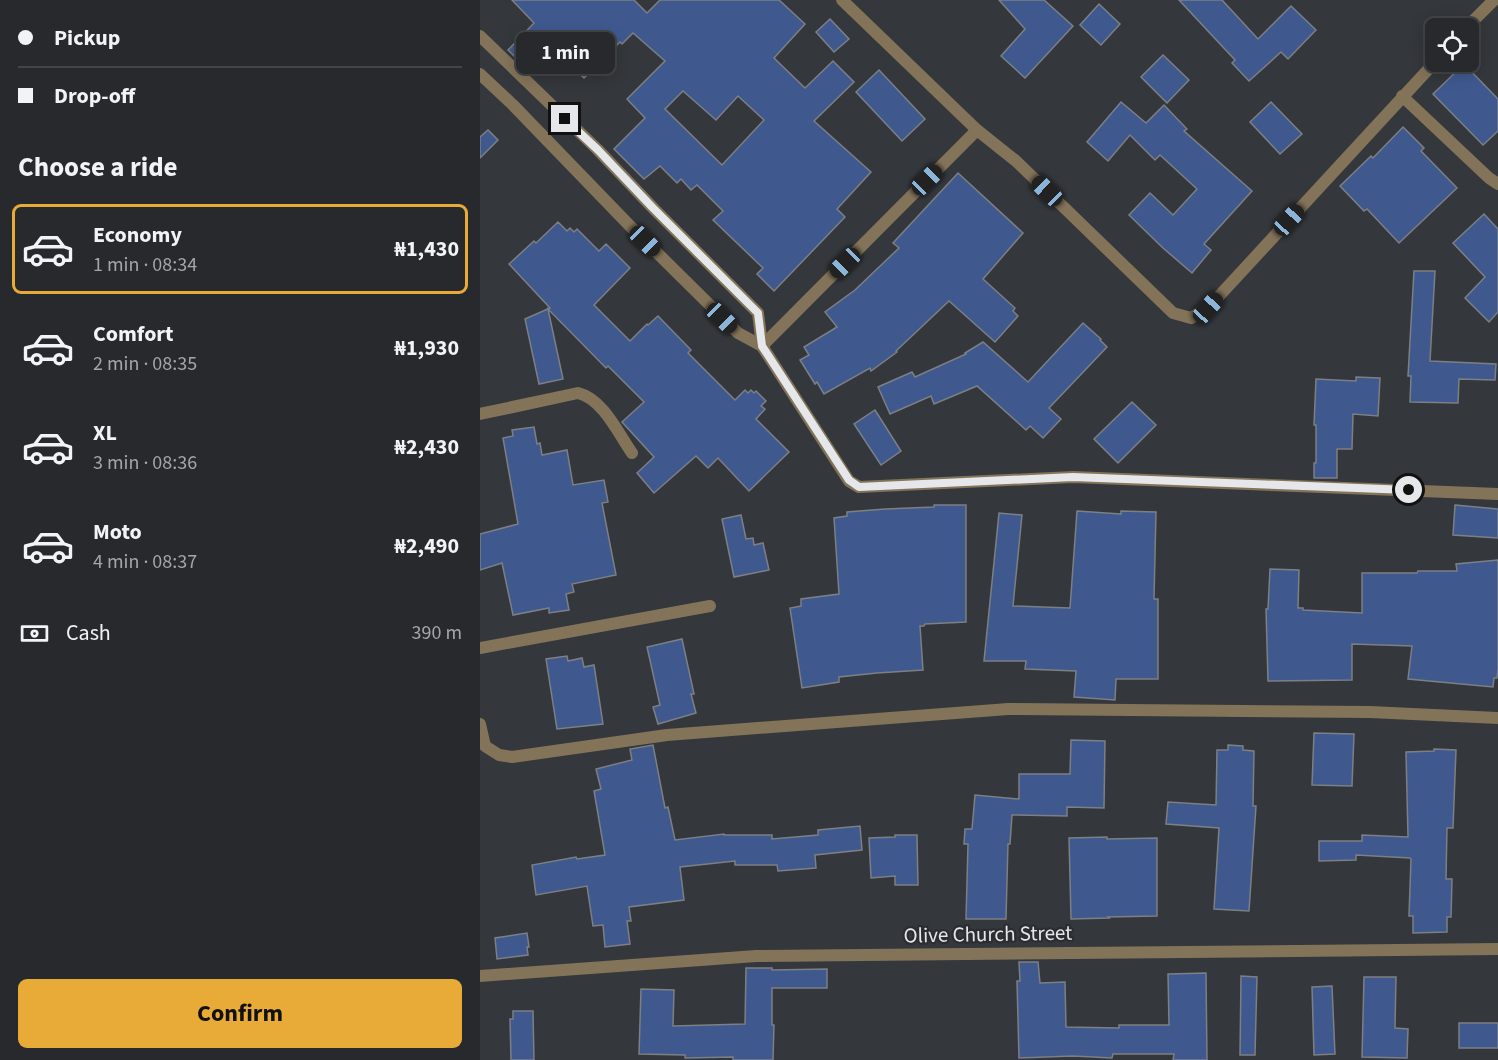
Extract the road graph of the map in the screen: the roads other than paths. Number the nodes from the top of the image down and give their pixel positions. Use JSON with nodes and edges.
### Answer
{"nodes":[{"id":1,"x":842,"y":0,"type":"edge"},
{"id":2,"x":1494,"y":0,"type":"edge"},
{"id":3,"x":1476,"y":18,"type":"edge"},
{"id":4,"x":480,"y":36,"type":"edge"},
{"id":5,"x":1425,"y":72,"type":"edge"},
{"id":6,"x":480,"y":74,"type":"edge"},
{"id":7,"x":1402,"y":96,"type":"junction"},
{"id":8,"x":977,"y":130,"type":"junction"},
{"id":9,"x":1498,"y":184,"type":"edge"},
{"id":10,"x":762,"y":346,"type":"junction"},
{"id":11,"x":480,"y":414,"type":"edge"},
{"id":12,"x":632,"y":453,"type":"dead end"},
{"id":13,"x":1498,"y":494,"type":"edge"},
{"id":14,"x":710,"y":606,"type":"dead end"},
{"id":15,"x":480,"y":648,"type":"edge"},
{"id":16,"x":1498,"y":718,"type":"edge"},
{"id":17,"x":480,"y":724,"type":"edge"},
{"id":18,"x":1498,"y":949,"type":"edge"},
{"id":19,"x":480,"y":976,"type":"edge"}],
"edges":[{"from":1,"to":8,"type":"street"},
{"from":2,"to":3,"type":"street"},
{"from":4,"to":10,"type":"street"},
{"from":5,"to":7,"type":"street"},
{"from":6,"to":10,"type":"street"},
{"from":7,"to":8,"type":"street"},
{"from":7,"to":9,"type":"street"},
{"from":8,"to":10,"type":"street"},
{"from":10,"to":13,"type":"street"},
{"from":11,"to":12,"type":"street"},
{"from":14,"to":15,"type":"street"},
{"from":16,"to":17,"type":"street"},
{"from":18,"to":19,"type":"street","name":"Olive Church Street"}]}
